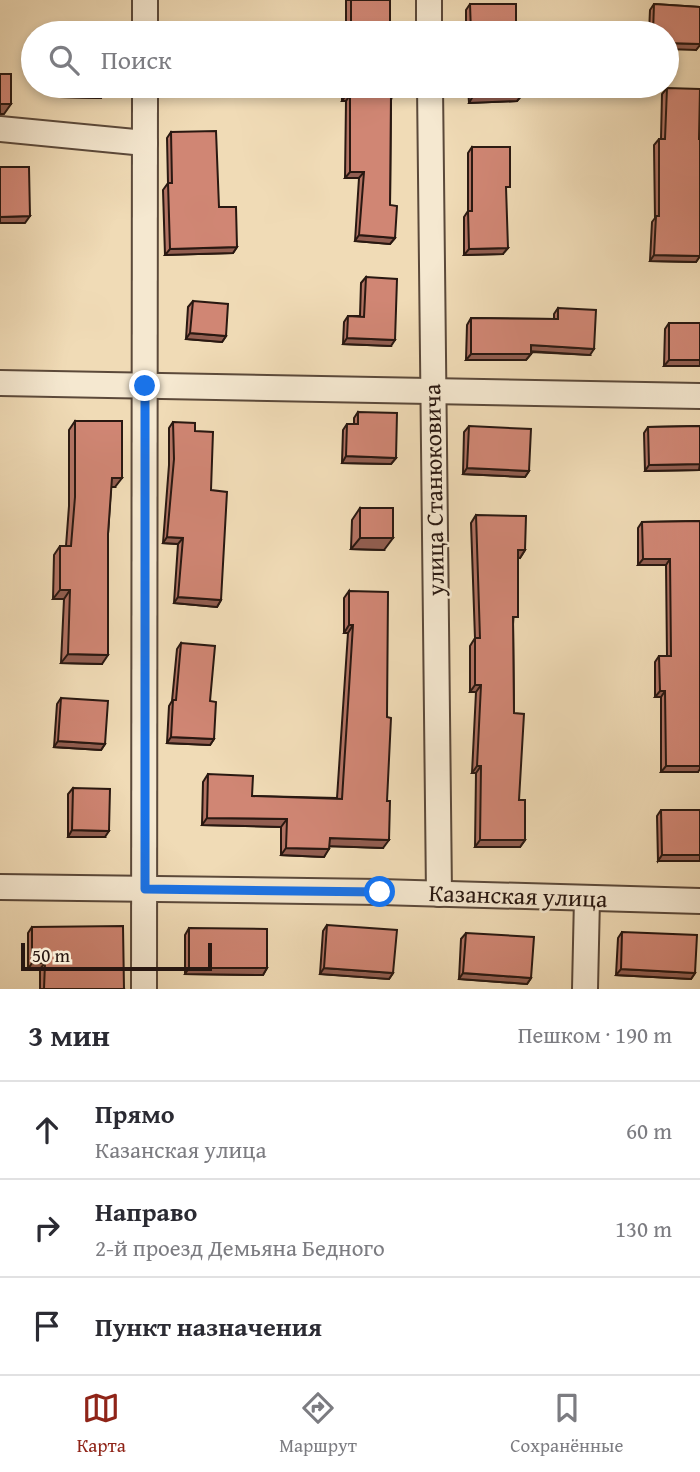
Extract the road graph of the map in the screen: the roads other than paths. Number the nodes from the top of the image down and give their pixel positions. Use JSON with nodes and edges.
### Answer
{"nodes":[{"id":1,"x":145,"y":0,"type":"edge"},
{"id":2,"x":429,"y":0,"type":"edge"},
{"id":3,"x":145,"y":21,"type":"edge"},
{"id":4,"x":429,"y":21,"type":"edge"},
{"id":5,"x":145,"y":98,"type":"edge"},
{"id":6,"x":430,"y":98,"type":"edge"},
{"id":7,"x":0,"y":129,"type":"edge"},
{"id":8,"x":145,"y":143,"type":"junction"},
{"id":9,"x":0,"y":383,"type":"edge"},
{"id":10,"x":145,"y":386,"type":"junction"},
{"id":11,"x":433,"y":392,"type":"junction"},
{"id":12,"x":700,"y":396,"type":"edge"},
{"id":13,"x":0,"y":887,"type":"edge"},
{"id":14,"x":145,"y":889,"type":"junction"},
{"id":15,"x":439,"y":894,"type":"junction"},
{"id":16,"x":587,"y":898,"type":"junction"},
{"id":17,"x":700,"y":901,"type":"edge"},
{"id":18,"x":144,"y":989,"type":"edge"},
{"id":19,"x":585,"y":989,"type":"edge"}],
"edges":[{"from":1,"to":3,"type":"street"},
{"from":2,"to":4,"type":"street"},
{"from":5,"to":8,"type":"street"},
{"from":6,"to":11,"type":"street","name":"улица Станюковича"},
{"from":7,"to":8,"type":"street"},
{"from":8,"to":10,"type":"street"},
{"from":9,"to":10,"type":"street"},
{"from":10,"to":11,"type":"street"},
{"from":10,"to":14,"type":"street"},
{"from":11,"to":12,"type":"street"},
{"from":11,"to":15,"type":"street","name":"улица Станюковича"},
{"from":13,"to":14,"type":"street","name":"Казанская улица"},
{"from":14,"to":15,"type":"street","name":"Казанская улица"},
{"from":14,"to":18,"type":"street"},
{"from":15,"to":16,"type":"street","name":"Казанская улица"},
{"from":16,"to":17,"type":"street","name":"Казанская улица"},
{"from":16,"to":19,"type":"street"}]}
